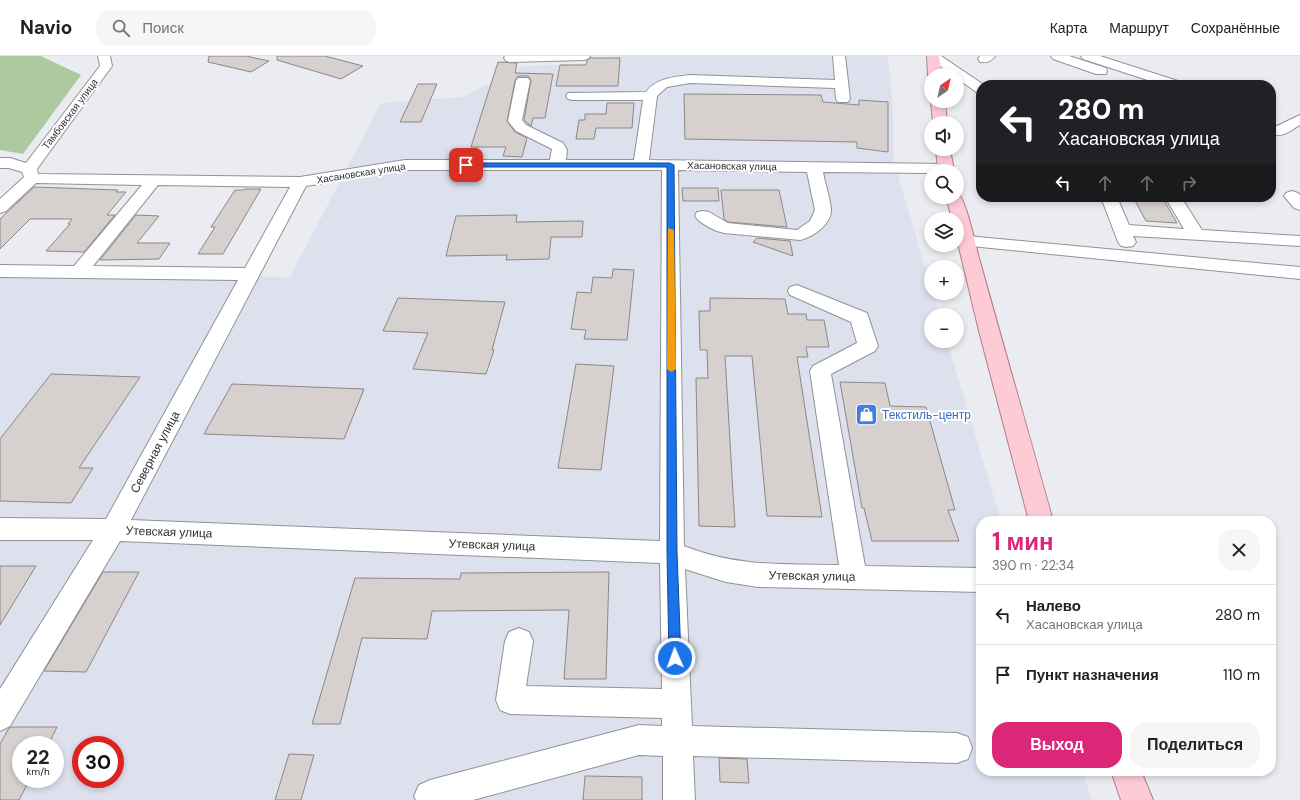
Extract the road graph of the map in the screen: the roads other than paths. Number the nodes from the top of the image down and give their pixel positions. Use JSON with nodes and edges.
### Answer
{"nodes":[{"id":1,"x":104,"y":56,"type":"edge"},
{"id":2,"x":584,"y":56,"type":"edge"},
{"id":3,"x":839,"y":56,"type":"edge"},
{"id":4,"x":933,"y":56,"type":"edge"},
{"id":5,"x":1057,"y":56,"type":"edge"},
{"id":6,"x":1088,"y":56,"type":"edge"},
{"id":7,"x":510,"y":58,"type":"dead end"},
{"id":8,"x":934,"y":68,"type":"edge"},
{"id":9,"x":1127,"y":80,"type":"edge"},
{"id":10,"x":1161,"y":80,"type":"edge"},
{"id":11,"x":523,"y":81,"type":"dead end"},
{"id":12,"x":841,"y":84,"type":"junction"},
{"id":13,"x":976,"y":86,"type":"edge"},
{"id":14,"x":573,"y":96,"type":"dead end"},
{"id":15,"x":650,"y":96,"type":"junction"},
{"id":16,"x":843,"y":99,"type":"dead end"},
{"id":17,"x":1300,"y":119,"type":"edge"},
{"id":18,"x":1276,"y":131,"type":"edge"},
{"id":19,"x":0,"y":163,"type":"edge"},
{"id":20,"x":557,"y":165,"type":"junction"},
{"id":21,"x":641,"y":165,"type":"junction"},
{"id":22,"x":670,"y":165,"type":"junction"},
{"id":23,"x":814,"y":168,"type":"junction"},
{"id":24,"x":924,"y":170,"type":"edge"},
{"id":25,"x":30,"y":174,"type":"junction"},
{"id":26,"x":154,"y":180,"type":"junction"},
{"id":27,"x":300,"y":182,"type":"junction"},
{"id":28,"x":1111,"y":202,"type":"edge"},
{"id":29,"x":1176,"y":202,"type":"edge"},
{"id":30,"x":956,"y":204,"type":"edge"},
{"id":31,"x":0,"y":208,"type":"edge"},
{"id":32,"x":703,"y":216,"type":"dead end"},
{"id":33,"x":1122,"y":230,"type":"junction"},
{"id":34,"x":1196,"y":235,"type":"junction"},
{"id":35,"x":967,"y":241,"type":"junction"},
{"id":36,"x":1300,"y":241,"type":"edge"},
{"id":37,"x":1132,"y":257,"type":"junction"},
{"id":38,"x":0,"y":271,"type":"edge"},
{"id":39,"x":79,"y":272,"type":"junction"},
{"id":40,"x":1300,"y":272,"type":"edge"},
{"id":41,"x":251,"y":274,"type":"junction"},
{"id":42,"x":797,"y":291,"type":"dead end"},
{"id":43,"x":1040,"y":516,"type":"edge"},
{"id":44,"x":0,"y":529,"type":"edge"},
{"id":45,"x":113,"y":530,"type":"junction"},
{"id":46,"x":672,"y":552,"type":"junction"},
{"id":47,"x":854,"y":577,"type":"junction"},
{"id":48,"x":976,"y":580,"type":"edge"},
{"id":49,"x":518,"y":641,"type":"dead end"},
{"id":50,"x":676,"y":704,"type":"junction"},
{"id":51,"x":0,"y":716,"type":"edge"},
{"id":52,"x":677,"y":742,"type":"junction"},
{"id":53,"x":957,"y":748,"type":"dead end"},
{"id":54,"x":1128,"y":776,"type":"edge"},
{"id":55,"x":430,"y":796,"type":"dead end"},
{"id":56,"x":679,"y":800,"type":"edge"},
{"id":57,"x":1137,"y":800,"type":"edge"}],
"edges":[{"from":1,"to":25,"type":"street","name":"Тамбовская улица"},
{"from":2,"to":7,"type":"street"},
{"from":3,"to":12,"type":"street"},
{"from":4,"to":8,"type":"main road"},
{"from":4,"to":13,"type":"street"},
{"from":5,"to":9,"type":"street"},
{"from":6,"to":10,"type":"street"},
{"from":11,"to":20,"type":"street"},
{"from":12,"to":15,"type":"street"},
{"from":12,"to":16,"type":"street"},
{"from":14,"to":15,"type":"street"},
{"from":15,"to":21,"type":"street"},
{"from":17,"to":18,"type":"street"},
{"from":19,"to":25,"type":"street","name":"Хасановская улица"},
{"from":20,"to":21,"type":"street","name":"Хасановская улица"},
{"from":20,"to":27,"type":"street","name":"Хасановская улица"},
{"from":21,"to":22,"type":"street","name":"Хасановская улица"},
{"from":22,"to":23,"type":"street","name":"Хасановская улица"},
{"from":22,"to":46,"type":"street"},
{"from":23,"to":24,"type":"street","name":"Хасановская улица"},
{"from":23,"to":32,"type":"street"},
{"from":25,"to":26,"type":"street","name":"Хасановская улица"},
{"from":25,"to":31,"type":"street","name":"Тамбовская улица"},
{"from":26,"to":27,"type":"street","name":"Хасановская улица"},
{"from":26,"to":39,"type":"street"},
{"from":27,"to":41,"type":"street","name":"Северная улица"},
{"from":28,"to":33,"type":"street"},
{"from":29,"to":34,"type":"street"},
{"from":30,"to":35,"type":"main road"},
{"from":33,"to":34,"type":"street"},
{"from":33,"to":37,"type":"street"},
{"from":34,"to":36,"type":"street"},
{"from":35,"to":37,"type":"street"},
{"from":35,"to":43,"type":"main road"},
{"from":37,"to":40,"type":"street"},
{"from":38,"to":39,"type":"street"},
{"from":39,"to":41,"type":"street"},
{"from":41,"to":45,"type":"street","name":"Северная улица"},
{"from":42,"to":47,"type":"street"},
{"from":44,"to":45,"type":"street","name":"Утевская улица"},
{"from":45,"to":46,"type":"street","name":"Утевская улица"},
{"from":45,"to":51,"type":"street","name":"Северная улица"},
{"from":46,"to":47,"type":"street","name":"Утевская улица"},
{"from":46,"to":50,"type":"street"},
{"from":47,"to":48,"type":"street","name":"Утевская улица"},
{"from":49,"to":50,"type":"street"},
{"from":50,"to":52,"type":"street"},
{"from":52,"to":53,"type":"street"},
{"from":52,"to":55,"type":"street"},
{"from":52,"to":56,"type":"street"},
{"from":54,"to":57,"type":"main road"}]}
